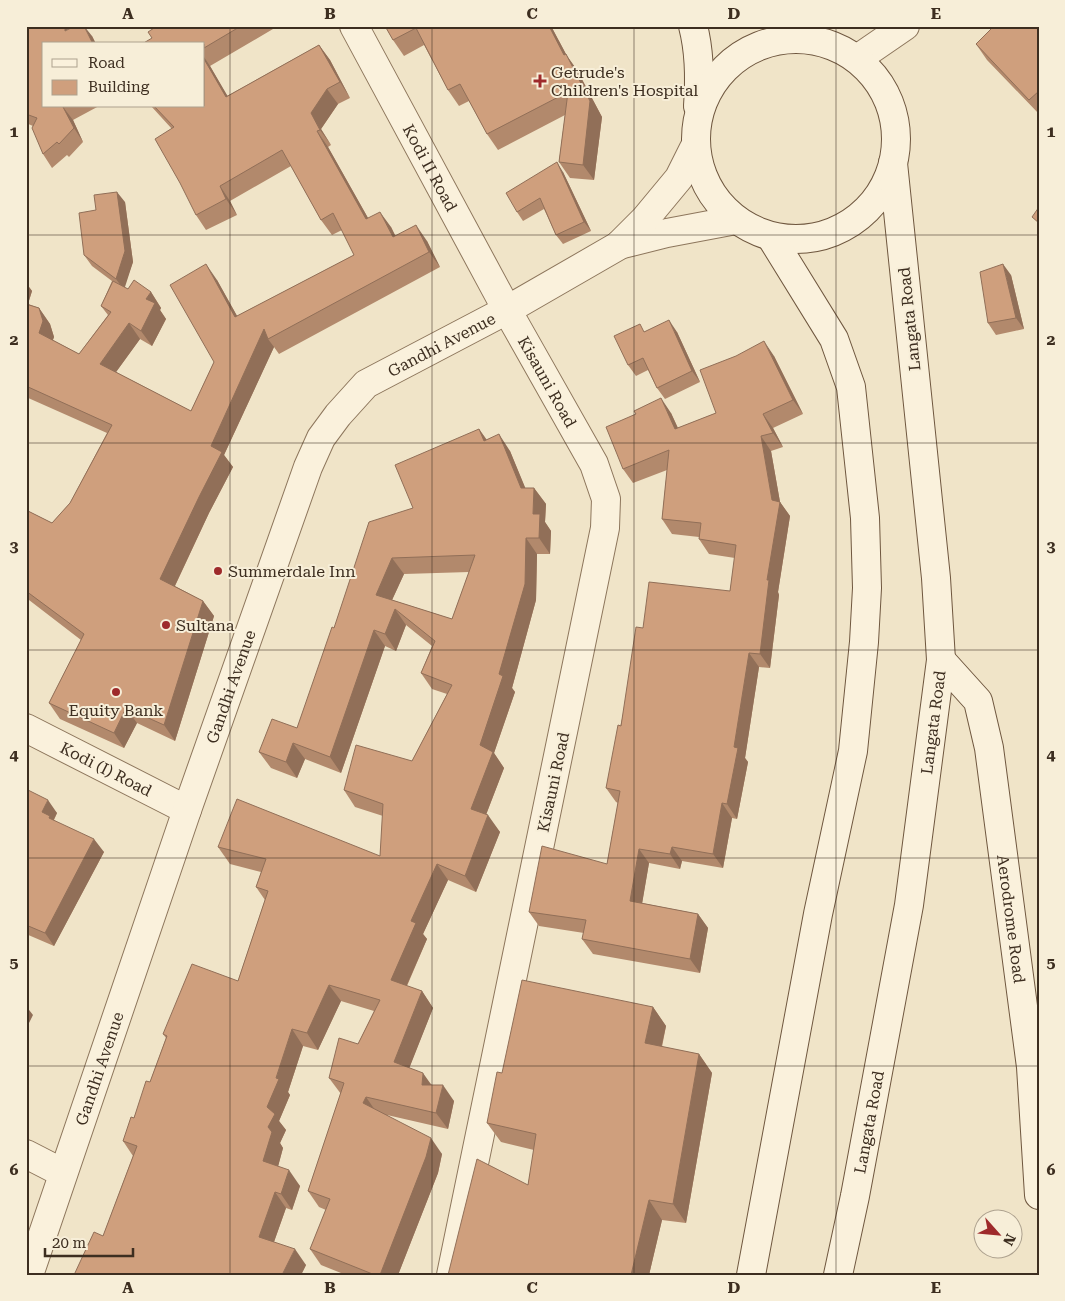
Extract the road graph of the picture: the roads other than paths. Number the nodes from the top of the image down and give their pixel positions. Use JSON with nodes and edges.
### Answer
{"nodes":[{"id":1,"x":354,"y":26,"type":"edge"},
{"id":2,"x":693,"y":26,"type":"edge"},
{"id":3,"x":905,"y":26,"type":"edge"},
{"id":4,"x":790,"y":32,"type":"edge"},
{"id":5,"x":857,"y":59,"type":"junction"},
{"id":6,"x":698,"y":118,"type":"junction"},
{"id":7,"x":695,"y":146,"type":"junction"},
{"id":8,"x":893,"y":163,"type":"junction"},
{"id":9,"x":736,"y":220,"type":"junction"},
{"id":10,"x":771,"y":237,"type":"junction"},
{"id":11,"x":618,"y":246,"type":"junction"},
{"id":12,"x":508,"y":310,"type":"junction"},
{"id":13,"x":941,"y":660,"type":"junction"},
{"id":14,"x":26,"y":728,"type":"edge"},
{"id":15,"x":187,"y":810,"type":"junction"},
{"id":16,"x":26,"y":1154,"type":"edge"},
{"id":17,"x":63,"y":1173,"type":"junction"},
{"id":18,"x":1039,"y":1195,"type":"edge"},
{"id":19,"x":29,"y":1275,"type":"edge"},
{"id":20,"x":451,"y":1275,"type":"edge"},
{"id":21,"x":751,"y":1275,"type":"edge"},
{"id":22,"x":838,"y":1275,"type":"edge"}],
"edges":[{"from":1,"to":12,"type":"main road","name":"Kodi II Road"},
{"from":2,"to":6,"type":"main road"},
{"from":3,"to":5,"type":"main road"},
{"from":4,"to":5,"type":"main road"},
{"from":4,"to":6,"type":"main road"},
{"from":5,"to":8,"type":"main road"},
{"from":6,"to":7,"type":"main road"},
{"from":7,"to":9,"type":"main road"},
{"from":7,"to":11,"type":"main road","name":"Gandhi Avenue"},
{"from":8,"to":10,"type":"main road"},
{"from":8,"to":13,"type":"main road","name":"Langata Road"},
{"from":9,"to":10,"type":"main road"},
{"from":9,"to":11,"type":"main road","name":"Gandhi Avenue"},
{"from":10,"to":21,"type":"main road"},
{"from":11,"to":12,"type":"main road","name":"Gandhi Avenue"},
{"from":12,"to":15,"type":"main road","name":"Gandhi Avenue"},
{"from":12,"to":20,"type":"main road","name":"Kisauni Road"},
{"from":13,"to":18,"type":"main road","name":"Aerodrome Road"},
{"from":13,"to":22,"type":"main road","name":"Langata Road"},
{"from":14,"to":15,"type":"main road","name":"Kodi (I) Road"},
{"from":15,"to":17,"type":"main road","name":"Gandhi Avenue"},
{"from":16,"to":17,"type":"main road"},
{"from":17,"to":19,"type":"main road","name":"Gandhi Avenue"}]}
